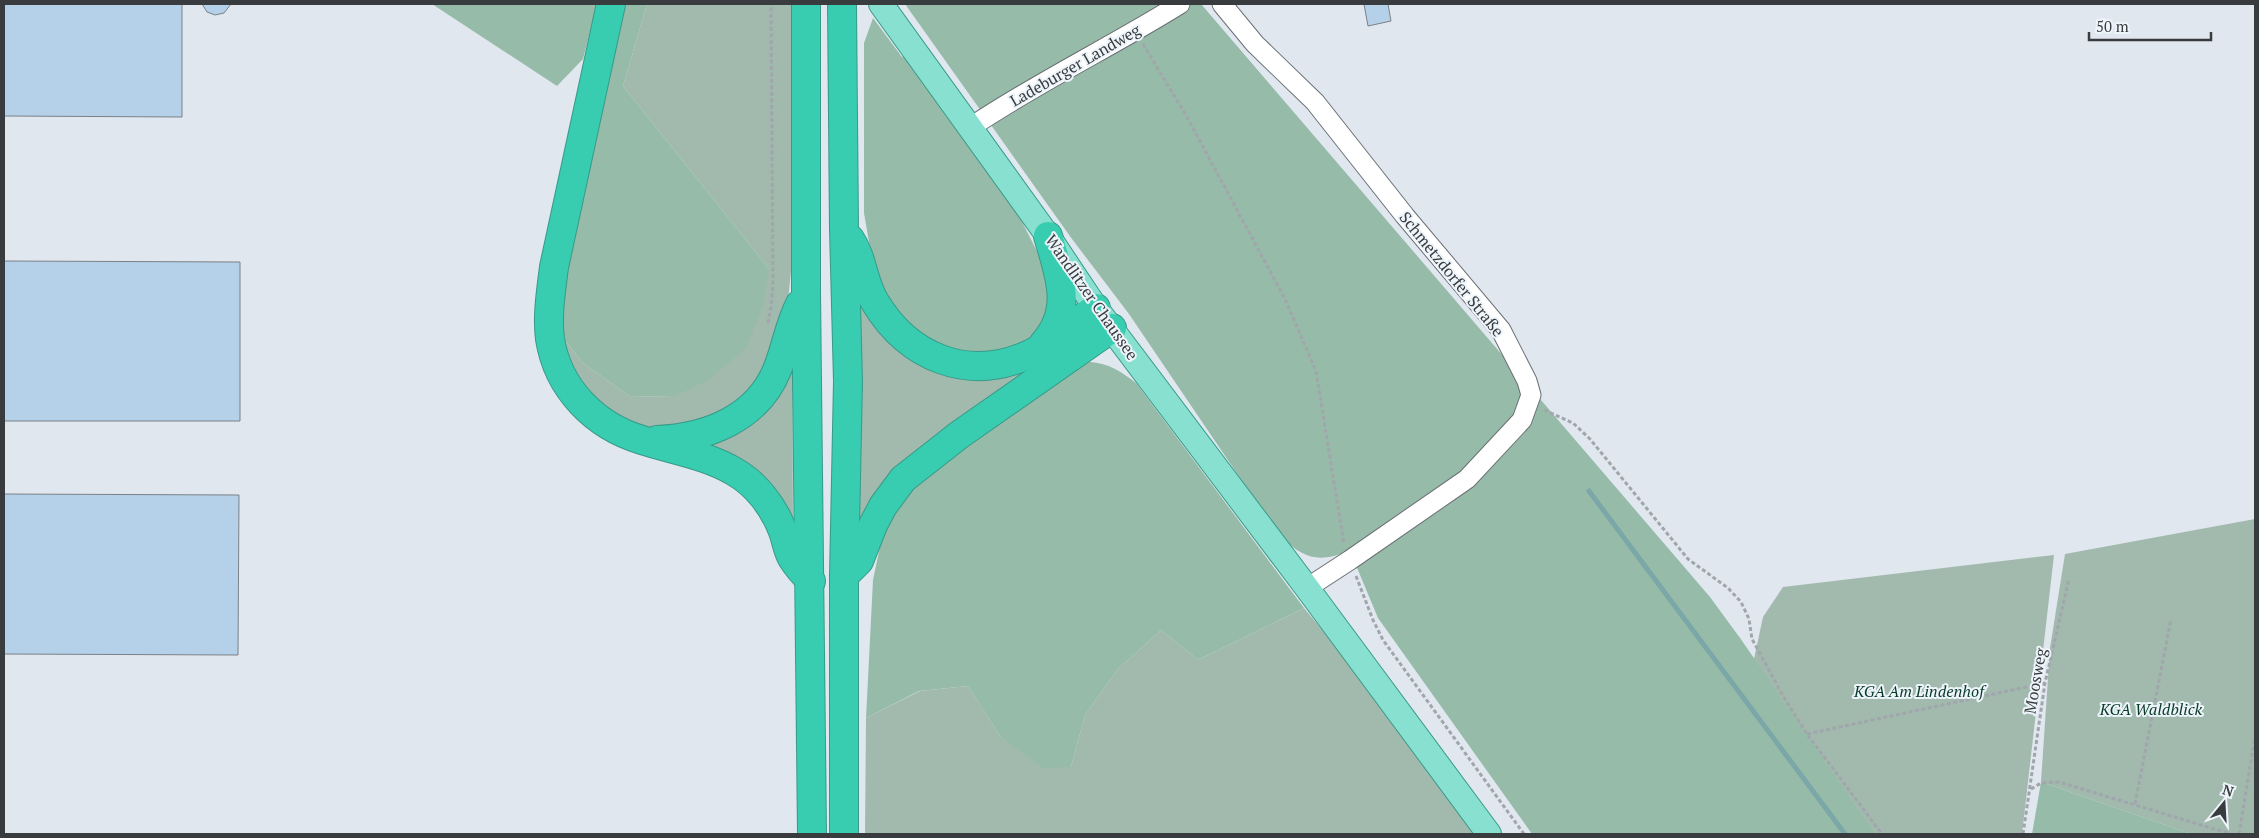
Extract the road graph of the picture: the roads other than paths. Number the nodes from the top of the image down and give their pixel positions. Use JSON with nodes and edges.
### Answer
{"nodes":[{"id":1,"x":611,"y":4,"type":"edge"},
{"id":2,"x":806,"y":4,"type":"edge"},
{"id":3,"x":842,"y":4,"type":"edge"},
{"id":4,"x":880,"y":4,"type":"edge"},
{"id":5,"x":1180,"y":4,"type":"edge"},
{"id":6,"x":1222,"y":4,"type":"edge"},
{"id":7,"x":971,"y":127,"type":"junction"},
{"id":8,"x":844,"y":229,"type":"junction"},
{"id":9,"x":1048,"y":236,"type":"junction"},
{"id":10,"x":806,"y":292,"type":"junction"},
{"id":11,"x":1104,"y":318,"type":"junction"},
{"id":12,"x":1037,"y":350,"type":"junction"},
{"id":13,"x":641,"y":440,"type":"junction"},
{"id":14,"x":844,"y":576,"type":"junction"},
{"id":15,"x":811,"y":582,"type":"junction"},
{"id":16,"x":1307,"y":588,"type":"junction"},
{"id":17,"x":812,"y":834,"type":"edge"},
{"id":18,"x":844,"y":834,"type":"edge"},
{"id":19,"x":1489,"y":834,"type":"edge"}],
"edges":[{"from":1,"to":13,"type":"highway"},
{"from":2,"to":10,"type":"highway"},
{"from":3,"to":8,"type":"highway"},
{"from":4,"to":7,"type":"main road","name":"Wandlitzer Chaussee"},
{"from":5,"to":7,"type":"street","name":"Ladeburger Landweg"},
{"from":6,"to":16,"type":"street","name":"Schmetzdorfer Straße"},
{"from":7,"to":9,"type":"main road","name":"Wandlitzer Chaussee"},
{"from":8,"to":12,"type":"highway"},
{"from":8,"to":14,"type":"highway"},
{"from":9,"to":11,"type":"main road","name":"Wandlitzer Chaussee"},
{"from":9,"to":12,"type":"highway"},
{"from":10,"to":13,"type":"highway"},
{"from":10,"to":15,"type":"highway"},
{"from":11,"to":12,"type":"highway"},
{"from":11,"to":14,"type":"highway"},
{"from":11,"to":16,"type":"main road","name":"Wandlitzer Chaussee"},
{"from":13,"to":15,"type":"highway"},
{"from":14,"to":18,"type":"highway"},
{"from":15,"to":17,"type":"highway"},
{"from":16,"to":19,"type":"main road","name":"Wandlitzer Chaussee"}]}
